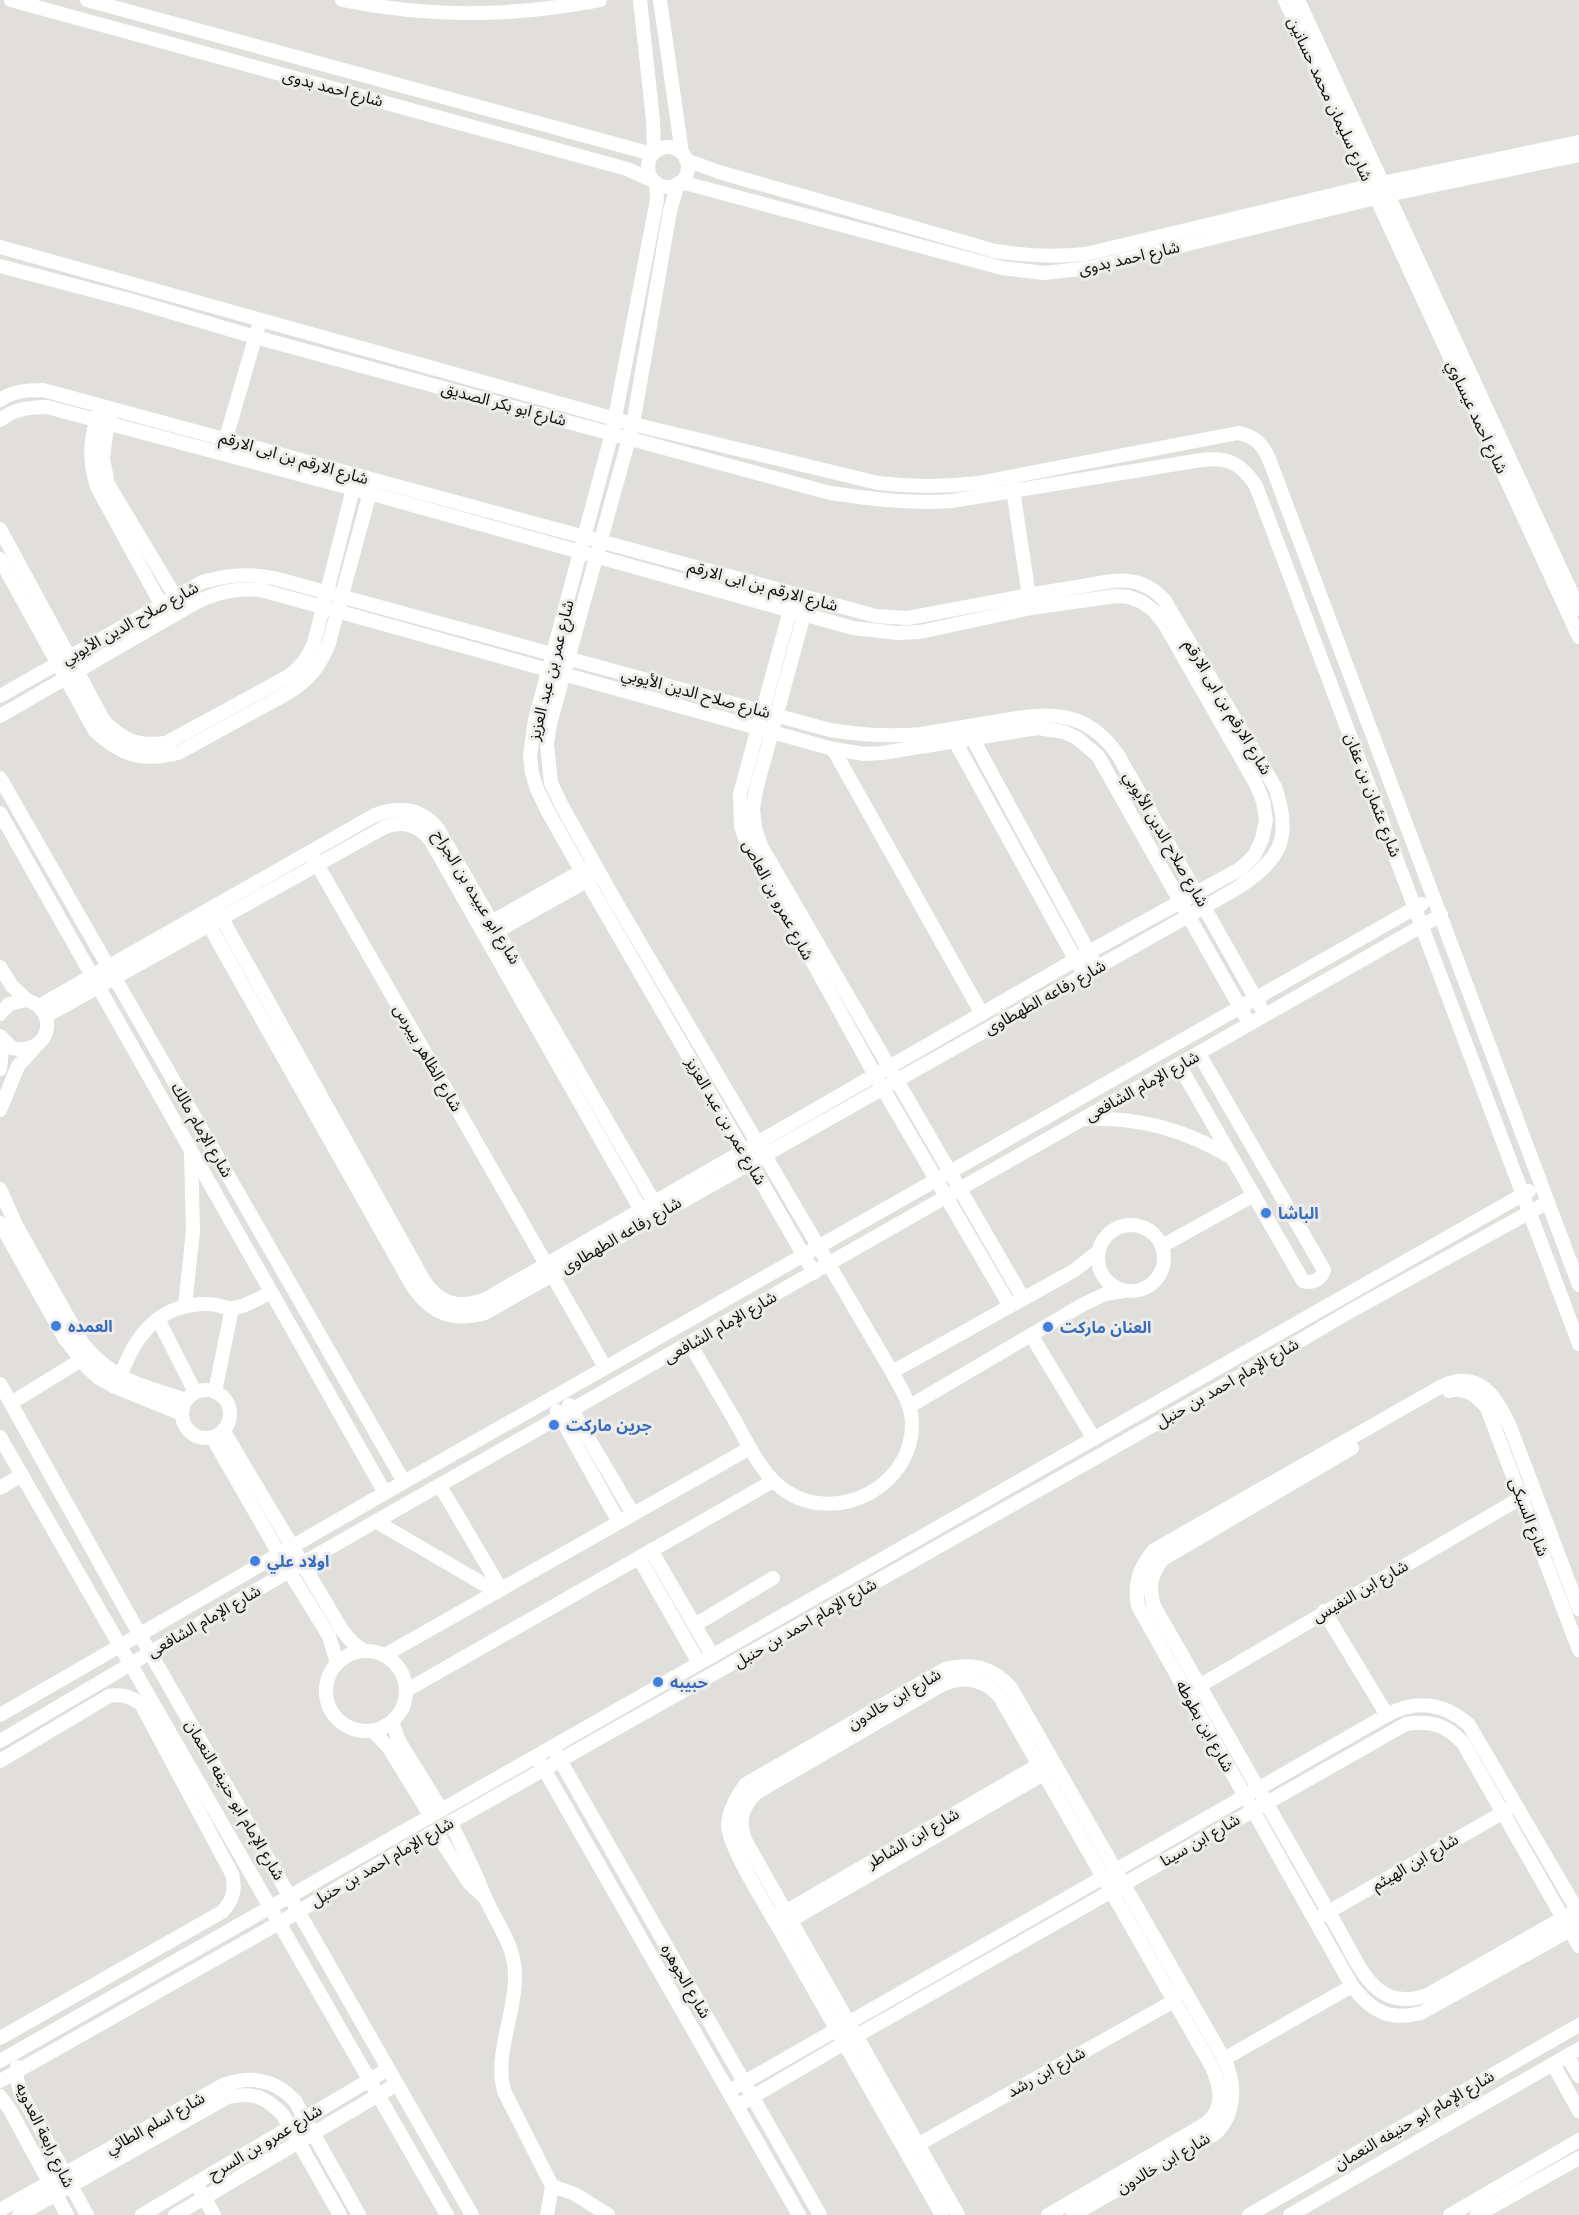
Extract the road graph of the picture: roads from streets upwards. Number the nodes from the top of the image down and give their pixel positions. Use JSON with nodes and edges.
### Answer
{"nodes":[{"id":1,"x":11,"y":0,"type":"edge"},
{"id":2,"x":87,"y":0,"type":"edge"},
{"id":3,"x":342,"y":0,"type":"edge"},
{"id":4,"x":600,"y":0,"type":"edge"},
{"id":5,"x":640,"y":0,"type":"edge"},
{"id":6,"x":660,"y":0,"type":"edge"},
{"id":7,"x":1285,"y":0,"type":"edge"},
{"id":8,"x":1298,"y":0,"type":"edge"},
{"id":9,"x":1579,"y":142,"type":"edge"},
{"id":10,"x":653,"y":153,"type":"junction"},
{"id":11,"x":1579,"y":155,"type":"edge"},
{"id":12,"x":684,"y":156,"type":"junction"},
{"id":13,"x":655,"y":182,"type":"junction"},
{"id":14,"x":679,"y":183,"type":"junction"},
{"id":15,"x":1379,"y":191,"type":"junction"},
{"id":16,"x":0,"y":247,"type":"edge"},
{"id":17,"x":0,"y":266,"type":"edge"},
{"id":18,"x":260,"y":319,"type":"junction"},
{"id":19,"x":255,"y":337,"type":"junction"},
{"id":20,"x":0,"y":400,"type":"edge"},
{"id":21,"x":108,"y":407,"type":"junction"},
{"id":22,"x":615,"y":419,"type":"junction"},
{"id":23,"x":0,"y":420,"type":"edge"},
{"id":24,"x":102,"y":423,"type":"junction"},
{"id":25,"x":633,"y":424,"type":"junction"},
{"id":26,"x":612,"y":433,"type":"junction"},
{"id":27,"x":226,"y":438,"type":"junction"},
{"id":28,"x":629,"y":438,"type":"junction"},
{"id":29,"x":222,"y":453,"type":"junction"},
{"id":30,"x":1011,"y":475,"type":"junction"},
{"id":31,"x":355,"y":482,"type":"junction"},
{"id":32,"x":371,"y":487,"type":"junction"},
{"id":33,"x":1014,"y":491,"type":"junction"},
{"id":34,"x":2,"y":536,"type":"edge"},
{"id":35,"x":585,"y":537,"type":"junction"},
{"id":36,"x":600,"y":541,"type":"junction"},
{"id":37,"x":581,"y":552,"type":"junction"},
{"id":38,"x":596,"y":556,"type":"junction"},
{"id":39,"x":0,"y":559,"type":"edge"},
{"id":40,"x":327,"y":593,"type":"junction"},
{"id":41,"x":794,"y":595,"type":"junction"},
{"id":42,"x":175,"y":596,"type":"junction"},
{"id":43,"x":341,"y":597,"type":"junction"},
{"id":44,"x":808,"y":599,"type":"junction"},
{"id":45,"x":1030,"y":602,"type":"junction"},
{"id":46,"x":161,"y":604,"type":"junction"},
{"id":47,"x":323,"y":609,"type":"junction"},
{"id":48,"x":1579,"y":609,"type":"edge"},
{"id":49,"x":790,"y":610,"type":"junction"},
{"id":50,"x":337,"y":613,"type":"junction"},
{"id":51,"x":804,"y":614,"type":"junction"},
{"id":52,"x":1579,"y":637,"type":"edge"},
{"id":53,"x":552,"y":655,"type":"junction"},
{"id":54,"x":71,"y":657,"type":"junction"},
{"id":55,"x":567,"y":659,"type":"junction"},
{"id":56,"x":57,"y":664,"type":"junction"},
{"id":57,"x":78,"y":671,"type":"junction"},
{"id":58,"x":548,"y":671,"type":"junction"},
{"id":59,"x":562,"y":675,"type":"junction"},
{"id":60,"x":65,"y":679,"type":"junction"},
{"id":61,"x":0,"y":696,"type":"edge"},
{"id":62,"x":763,"y":710,"type":"junction"},
{"id":63,"x":777,"y":714,"type":"junction"},
{"id":64,"x":0,"y":716,"type":"edge"},
{"id":65,"x":966,"y":726,"type":"junction"},
{"id":66,"x":757,"y":729,"type":"junction"},
{"id":67,"x":949,"y":729,"type":"junction"},
{"id":68,"x":771,"y":733,"type":"junction"},
{"id":69,"x":973,"y":739,"type":"junction"},
{"id":70,"x":956,"y":742,"type":"junction"},
{"id":71,"x":833,"y":748,"type":"junction"},
{"id":72,"x":1253,"y":748,"type":"junction"},
{"id":73,"x":1239,"y":756,"type":"junction"},
{"id":74,"x":0,"y":778,"type":"edge"},
{"id":75,"x":0,"y":813,"type":"edge"},
{"id":76,"x":310,"y":852,"type":"junction"},
{"id":77,"x":317,"y":865,"type":"junction"},
{"id":78,"x":590,"y":872,"type":"junction"},
{"id":79,"x":1198,"y":893,"type":"junction"},
{"id":80,"x":1434,"y":897,"type":"junction"},
{"id":81,"x":1181,"y":902,"type":"junction"},
{"id":82,"x":1206,"y":907,"type":"junction"},
{"id":83,"x":1416,"y":908,"type":"junction"},
{"id":84,"x":218,"y":912,"type":"junction"},
{"id":85,"x":1441,"y":915,"type":"junction"},
{"id":86,"x":1189,"y":916,"type":"junction"},
{"id":87,"x":205,"y":919,"type":"junction"},
{"id":88,"x":1423,"y":926,"type":"junction"},
{"id":89,"x":489,"y":930,"type":"junction"},
{"id":90,"x":1089,"y":952,"type":"junction"},
{"id":91,"x":1076,"y":960,"type":"junction"},
{"id":92,"x":0,"y":967,"type":"edge"},
{"id":93,"x":1097,"y":967,"type":"junction"},
{"id":94,"x":112,"y":972,"type":"junction"},
{"id":95,"x":1084,"y":974,"type":"junction"},
{"id":96,"x":95,"y":982,"type":"junction"},
{"id":97,"x":1256,"y":999,"type":"junction"},
{"id":98,"x":37,"y":1007,"type":"junction"},
{"id":99,"x":1240,"y":1008,"type":"junction"},
{"id":100,"x":0,"y":1014,"type":"edge"},
{"id":101,"x":982,"y":1014,"type":"junction"},
{"id":102,"x":1266,"y":1016,"type":"junction"},
{"id":103,"x":1250,"y":1025,"type":"junction"},
{"id":104,"x":1,"y":1038,"type":"edge"},
{"id":105,"x":36,"y":1046,"type":"junction"},
{"id":106,"x":1199,"y":1054,"type":"junction"},
{"id":107,"x":1179,"y":1065,"type":"junction"},
{"id":108,"x":888,"y":1068,"type":"junction"},
{"id":109,"x":0,"y":1069,"type":"edge"},
{"id":110,"x":875,"y":1075,"type":"junction"},
{"id":111,"x":896,"y":1080,"type":"junction"},
{"id":112,"x":882,"y":1088,"type":"junction"},
{"id":113,"x":0,"y":1110,"type":"edge"},
{"id":114,"x":1083,"y":1119,"type":"junction"},
{"id":115,"x":341,"y":1129,"type":"junction"},
{"id":116,"x":328,"y":1137,"type":"junction"},
{"id":117,"x":760,"y":1149,"type":"junction"},
{"id":118,"x":191,"y":1150,"type":"junction"},
{"id":119,"x":746,"y":1157,"type":"junction"},
{"id":120,"x":1231,"y":1157,"type":"junction"},
{"id":121,"x":950,"y":1172,"type":"junction"},
{"id":122,"x":937,"y":1180,"type":"junction"},
{"id":123,"x":1541,"y":1184,"type":"junction"},
{"id":124,"x":0,"y":1190,"type":"edge"},
{"id":125,"x":960,"y":1190,"type":"junction"},
{"id":126,"x":1254,"y":1195,"type":"junction"},
{"id":127,"x":1523,"y":1195,"type":"junction"},
{"id":128,"x":947,"y":1197,"type":"junction"},
{"id":129,"x":1548,"y":1202,"type":"junction"},
{"id":130,"x":651,"y":1212,"type":"junction"},
{"id":131,"x":1529,"y":1212,"type":"junction"},
{"id":132,"x":2,"y":1230,"type":"edge"},
{"id":133,"x":1162,"y":1246,"type":"junction"},
{"id":134,"x":817,"y":1247,"type":"junction"},
{"id":135,"x":1099,"y":1251,"type":"junction"},
{"id":136,"x":804,"y":1255,"type":"junction"},
{"id":137,"x":828,"y":1265,"type":"junction"},
{"id":138,"x":550,"y":1269,"type":"junction"},
{"id":139,"x":814,"y":1273,"type":"junction"},
{"id":140,"x":1579,"y":1285,"type":"edge"},
{"id":141,"x":1124,"y":1290,"type":"junction"},
{"id":142,"x":270,"y":1293,"type":"junction"},
{"id":143,"x":1023,"y":1298,"type":"junction"},
{"id":144,"x":1340,"y":1298,"type":"junction"},
{"id":145,"x":185,"y":1306,"type":"junction"},
{"id":146,"x":1010,"y":1306,"type":"junction"},
{"id":147,"x":232,"y":1308,"type":"junction"},
{"id":148,"x":1320,"y":1310,"type":"junction"},
{"id":149,"x":1349,"y":1312,"type":"junction"},
{"id":150,"x":158,"y":1318,"type":"junction"},
{"id":151,"x":1329,"y":1324,"type":"junction"},
{"id":152,"x":1031,"y":1335,"type":"junction"},
{"id":153,"x":690,"y":1344,"type":"junction"},
{"id":154,"x":1579,"y":1344,"type":"edge"},
{"id":155,"x":81,"y":1360,"type":"junction"},
{"id":156,"x":605,"y":1367,"type":"junction"},
{"id":157,"x":892,"y":1372,"type":"junction"},
{"id":158,"x":120,"y":1378,"type":"junction"},
{"id":159,"x":0,"y":1384,"type":"edge"},
{"id":160,"x":1468,"y":1387,"type":"junction"},
{"id":161,"x":215,"y":1392,"type":"junction"},
{"id":162,"x":556,"y":1396,"type":"junction"},
{"id":163,"x":188,"y":1402,"type":"junction"},
{"id":164,"x":11,"y":1403,"type":"junction"},
{"id":165,"x":910,"y":1406,"type":"junction"},
{"id":166,"x":566,"y":1414,"type":"junction"},
{"id":167,"x":218,"y":1433,"type":"junction"},
{"id":168,"x":0,"y":1437,"type":"edge"},
{"id":169,"x":1094,"y":1439,"type":"junction"},
{"id":170,"x":750,"y":1448,"type":"junction"},
{"id":171,"x":6,"y":1462,"type":"edge"},
{"id":172,"x":1306,"y":1469,"type":"junction"},
{"id":173,"x":22,"y":1475,"type":"junction"},
{"id":174,"x":773,"y":1481,"type":"junction"},
{"id":175,"x":404,"y":1482,"type":"junction"},
{"id":176,"x":440,"y":1486,"type":"junction"},
{"id":177,"x":0,"y":1488,"type":"edge"},
{"id":178,"x":1534,"y":1490,"type":"junction"},
{"id":179,"x":385,"y":1493,"type":"junction"},
{"id":180,"x":1521,"y":1497,"type":"junction"},
{"id":181,"x":969,"y":1510,"type":"junction"},
{"id":182,"x":633,"y":1514,"type":"junction"},
{"id":183,"x":377,"y":1522,"type":"junction"},
{"id":184,"x":619,"y":1522,"type":"junction"},
{"id":185,"x":976,"y":1525,"type":"junction"},
{"id":186,"x":285,"y":1550,"type":"junction"},
{"id":187,"x":651,"y":1550,"type":"junction"},
{"id":188,"x":639,"y":1557,"type":"junction"},
{"id":189,"x":295,"y":1568,"type":"junction"},
{"id":190,"x":774,"y":1578,"type":"dead end"},
{"id":191,"x":499,"y":1591,"type":"junction"},
{"id":192,"x":1579,"y":1609,"type":"edge"},
{"id":193,"x":1324,"y":1611,"type":"junction"},
{"id":194,"x":695,"y":1625,"type":"junction"},
{"id":195,"x":761,"y":1628,"type":"junction"},
{"id":196,"x":140,"y":1635,"type":"junction"},
{"id":197,"x":769,"y":1643,"type":"junction"},
{"id":198,"x":120,"y":1646,"type":"junction"},
{"id":199,"x":1579,"y":1650,"type":"edge"},
{"id":200,"x":364,"y":1651,"type":"junction"},
{"id":201,"x":151,"y":1652,"type":"junction"},
{"id":202,"x":384,"y":1655,"type":"junction"},
{"id":203,"x":712,"y":1655,"type":"junction"},
{"id":204,"x":337,"y":1663,"type":"junction"},
{"id":205,"x":699,"y":1663,"type":"junction"},
{"id":206,"x":130,"y":1664,"type":"junction"},
{"id":207,"x":1199,"y":1686,"type":"junction"},
{"id":208,"x":407,"y":1690,"type":"junction"},
{"id":209,"x":1187,"y":1694,"type":"junction"},
{"id":210,"x":0,"y":1715,"type":"edge"},
{"id":211,"x":1387,"y":1715,"type":"junction"},
{"id":212,"x":392,"y":1722,"type":"junction"},
{"id":213,"x":373,"y":1731,"type":"junction"},
{"id":214,"x":0,"y":1741,"type":"edge"},
{"id":215,"x":552,"y":1746,"type":"junction"},
{"id":216,"x":811,"y":1754,"type":"junction"},
{"id":217,"x":536,"y":1755,"type":"junction"},
{"id":218,"x":2,"y":1758,"type":"edge"},
{"id":219,"x":560,"y":1760,"type":"junction"},
{"id":220,"x":1048,"y":1765,"type":"junction"},
{"id":221,"x":544,"y":1769,"type":"junction"},
{"id":222,"x":1258,"y":1789,"type":"junction"},
{"id":223,"x":1244,"y":1797,"type":"junction"},
{"id":224,"x":1265,"y":1803,"type":"junction"},
{"id":225,"x":1516,"y":1805,"type":"junction"},
{"id":226,"x":1252,"y":1811,"type":"junction"},
{"id":227,"x":436,"y":1812,"type":"junction"},
{"id":228,"x":1503,"y":1813,"type":"junction"},
{"id":229,"x":450,"y":1822,"type":"junction"},
{"id":230,"x":435,"y":1831,"type":"junction"},
{"id":231,"x":1110,"y":1874,"type":"junction"},
{"id":232,"x":1118,"y":1888,"type":"junction"},
{"id":233,"x":289,"y":1896,"type":"junction"},
{"id":234,"x":486,"y":1898,"type":"junction"},
{"id":235,"x":270,"y":1907,"type":"junction"},
{"id":236,"x":1578,"y":1910,"type":"edge"},
{"id":237,"x":298,"y":1912,"type":"junction"},
{"id":238,"x":1328,"y":1912,"type":"junction"},
{"id":239,"x":789,"y":1916,"type":"junction"},
{"id":240,"x":1314,"y":1920,"type":"junction"},
{"id":241,"x":279,"y":1923,"type":"junction"},
{"id":242,"x":776,"y":1923,"type":"junction"},
{"id":243,"x":1571,"y":1924,"type":"edge"},
{"id":244,"x":1579,"y":1946,"type":"edge"},
{"id":245,"x":1352,"y":1986,"type":"junction"},
{"id":246,"x":1186,"y":1994,"type":"junction"},
{"id":247,"x":1174,"y":2001,"type":"junction"},
{"id":248,"x":850,"y":2022,"type":"junction"},
{"id":249,"x":1579,"y":2025,"type":"edge"},
{"id":250,"x":835,"y":2030,"type":"junction"},
{"id":251,"x":858,"y":2036,"type":"junction"},
{"id":252,"x":0,"y":2038,"type":"edge"},
{"id":253,"x":843,"y":2045,"type":"junction"},
{"id":254,"x":1573,"y":2052,"type":"edge"},
{"id":255,"x":4,"y":2058,"type":"edge"},
{"id":256,"x":1224,"y":2060,"type":"junction"},
{"id":257,"x":1553,"y":2064,"type":"junction"},
{"id":258,"x":388,"y":2069,"type":"junction"},
{"id":259,"x":16,"y":2072,"type":"junction"},
{"id":260,"x":1579,"y":2076,"type":"edge"},
{"id":261,"x":370,"y":2080,"type":"junction"},
{"id":262,"x":0,"y":2081,"type":"edge"},
{"id":263,"x":744,"y":2083,"type":"junction"},
{"id":264,"x":397,"y":2084,"type":"junction"},
{"id":265,"x":729,"y":2091,"type":"junction"},
{"id":266,"x":378,"y":2095,"type":"junction"},
{"id":267,"x":0,"y":2096,"type":"edge"},
{"id":268,"x":752,"y":2097,"type":"junction"},
{"id":269,"x":737,"y":2106,"type":"junction"},
{"id":270,"x":1579,"y":2111,"type":"edge"},
{"id":271,"x":305,"y":2119,"type":"junction"},
{"id":272,"x":291,"y":2127,"type":"junction"},
{"id":273,"x":313,"y":2133,"type":"junction"},
{"id":274,"x":1579,"y":2140,"type":"edge"},
{"id":275,"x":299,"y":2141,"type":"junction"},
{"id":276,"x":919,"y":2144,"type":"junction"},
{"id":277,"x":906,"y":2153,"type":"junction"},
{"id":278,"x":1579,"y":2158,"type":"edge"},
{"id":279,"x":67,"y":2180,"type":"junction"},
{"id":280,"x":196,"y":2183,"type":"junction"},
{"id":281,"x":552,"y":2186,"type":"junction"},
{"id":282,"x":52,"y":2189,"type":"junction"},
{"id":283,"x":204,"y":2198,"type":"junction"},
{"id":284,"x":0,"y":2210,"type":"edge"},
{"id":285,"x":1072,"y":2211,"type":"edge"},
{"id":286,"x":20,"y":2215,"type":"edge"},
{"id":287,"x":67,"y":2215,"type":"edge"},
{"id":288,"x":87,"y":2215,"type":"edge"},
{"id":289,"x":142,"y":2215,"type":"edge"},
{"id":290,"x":175,"y":2215,"type":"edge"},
{"id":291,"x":214,"y":2215,"type":"edge"},
{"id":292,"x":340,"y":2215,"type":"edge"},
{"id":293,"x":359,"y":2215,"type":"edge"},
{"id":294,"x":447,"y":2215,"type":"edge"},
{"id":295,"x":472,"y":2215,"type":"edge"},
{"id":296,"x":547,"y":2215,"type":"edge"},
{"id":297,"x":608,"y":2215,"type":"edge"},
{"id":298,"x":800,"y":2215,"type":"edge"},
{"id":299,"x":820,"y":2215,"type":"edge"},
{"id":300,"x":942,"y":2215,"type":"edge"},
{"id":301,"x":958,"y":2215,"type":"edge"},
{"id":302,"x":1048,"y":2215,"type":"edge"},
{"id":303,"x":1249,"y":2215,"type":"edge"},
{"id":304,"x":1290,"y":2215,"type":"edge"},
{"id":305,"x":1450,"y":2215,"type":"edge"},
{"id":306,"x":1478,"y":2215,"type":"edge"}],
"edges":[{"from":1,"to":13,"type":"street","name":"شارع احمد بدوى"},
{"from":2,"to":10,"type":"street","name":"شارع احمد بدوى"},
{"from":3,"to":4,"type":"street"},
{"from":5,"to":10,"type":"street"},
{"from":6,"to":12,"type":"street"},
{"from":7,"to":15,"type":"street","name":"شارع سليمان محمد حسانين"},
{"from":8,"to":15,"type":"street","name":"شارع سليمان محمد حسانين"},
{"from":9,"to":15,"type":"street","name":"شارع احمد بدوى"},
{"from":10,"to":12,"type":"street"},
{"from":10,"to":13,"type":"street"},
{"from":11,"to":15,"type":"street","name":"شارع احمد بدوى"},
{"from":12,"to":14,"type":"street"},
{"from":12,"to":15,"type":"street","name":"شارع احمد بدوى"},
{"from":13,"to":14,"type":"street"},
{"from":13,"to":22,"type":"street","name":"شارع عمر بن عبد العزيز"},
{"from":14,"to":15,"type":"street","name":"شارع احمد بدوى"},
{"from":14,"to":25,"type":"street","name":"شارع عمر بن عبد العزيز"},
{"from":15,"to":48,"type":"street","name":"شارع احمد عيساوي"},
{"from":15,"to":52,"type":"street","name":"شارع احمد عيساوي"},
{"from":16,"to":18,"type":"street","name":"شارع ابو بكر الصديق"},
{"from":17,"to":19,"type":"street","name":"شارع ابو بكر الصديق"},
{"from":18,"to":19,"type":"street"},
{"from":18,"to":22,"type":"street","name":"شارع ابو بكر الصديق"},
{"from":19,"to":26,"type":"street","name":"شارع ابو بكر الصديق"},
{"from":19,"to":27,"type":"street"},
{"from":20,"to":21,"type":"street","name":"شارع الارقم بن ابى الارقم"},
{"from":21,"to":24,"type":"street"},
{"from":21,"to":27,"type":"street","name":"شارع الارقم بن ابى الارقم"},
{"from":22,"to":25,"type":"street","name":"شارع ابو بكر الصديق"},
{"from":22,"to":26,"type":"street","name":"شارع عمر بن عبد العزيز"},
{"from":23,"to":24,"type":"street","name":"شارع الارقم بن ابى الارقم"},
{"from":24,"to":29,"type":"street","name":"شارع الارقم بن ابى الارقم"},
{"from":24,"to":42,"type":"street"},
{"from":24,"to":46,"type":"street"},
{"from":25,"to":28,"type":"street","name":"شارع عمر بن عبد العزيز"},
{"from":25,"to":30,"type":"street","name":"شارع ابو بكر الصديق"},
{"from":26,"to":28,"type":"street","name":"شارع ابو بكر الصديق"},
{"from":26,"to":35,"type":"street","name":"شارع عمر بن عبد العزيز"},
{"from":27,"to":29,"type":"street"},
{"from":27,"to":31,"type":"street","name":"شارع الارقم بن ابى الارقم"},
{"from":28,"to":33,"type":"street","name":"شارع ابو بكر الصديق"},
{"from":28,"to":36,"type":"street","name":"شارع عمر بن عبد العزيز"},
{"from":29,"to":31,"type":"street","name":"شارع الارقم بن ابى الارقم"},
{"from":30,"to":33,"type":"street"},
{"from":30,"to":80,"type":"street","name":"شارع عثمان بن عفان"},
{"from":31,"to":32,"type":"street","name":"شارع الارقم بن ابى الارقم"},
{"from":31,"to":40,"type":"street"},
{"from":32,"to":35,"type":"street","name":"شارع الارقم بن ابى الارقم"},
{"from":32,"to":37,"type":"street","name":"شارع الارقم بن ابى الارقم"},
{"from":32,"to":43,"type":"street"},
{"from":33,"to":45,"type":"street"},
{"from":33,"to":83,"type":"street","name":"شارع عثمان بن عفان"},
{"from":34,"to":54,"type":"street"},
{"from":35,"to":36,"type":"street","name":"شارع الارقم بن ابى الارقم"},
{"from":35,"to":37,"type":"street","name":"شارع عمر بن عبد العزيز"},
{"from":36,"to":38,"type":"street","name":"شارع عمر بن عبد العزيز"},
{"from":36,"to":41,"type":"street","name":"شارع الارقم بن ابى الارقم"},
{"from":37,"to":38,"type":"street","name":"شارع الارقم بن ابى الارقم"},
{"from":37,"to":53,"type":"street","name":"شارع عمر بن عبد العزيز"},
{"from":38,"to":49,"type":"street","name":"شارع الارقم بن ابى الارقم"},
{"from":38,"to":55,"type":"street","name":"شارع عمر بن عبد العزيز"},
{"from":39,"to":56,"type":"street"},
{"from":40,"to":42,"type":"street","name":"شارع صلاح الدين الأيوبي"},
{"from":40,"to":43,"type":"street","name":"شارع صلاح الدين الأيوبي"},
{"from":40,"to":47,"type":"street"},
{"from":41,"to":44,"type":"street","name":"شارع الارقم بن ابى الارقم"},
{"from":41,"to":49,"type":"street","name":"شارع عمرو بن العاص"},
{"from":42,"to":46,"type":"street","name":"شارع صلاح الدين الأيوبي"},
{"from":43,"to":50,"type":"street"},
{"from":43,"to":53,"type":"street","name":"شارع صلاح الدين الأيوبي"},
{"from":44,"to":45,"type":"street","name":"شارع الارقم بن ابى الارقم"},
{"from":44,"to":51,"type":"street","name":"شارع عمرو بن العاص"},
{"from":45,"to":51,"type":"street","name":"شارع الارقم بن ابى الارقم"},
{"from":45,"to":72,"type":"street","name":"شارع الارقم بن ابى الارقم"},
{"from":45,"to":73,"type":"street","name":"شارع الارقم بن ابى الارقم"},
{"from":46,"to":54,"type":"street","name":"شارع صلاح الدين الأيوبي"},
{"from":47,"to":50,"type":"street","name":"شارع صلاح الدين الأيوبي"},
{"from":47,"to":57,"type":"street","name":"شارع صلاح الدين الأيوبي"},
{"from":47,"to":57,"type":"street"},
{"from":49,"to":51,"type":"street","name":"شارع الارقم بن ابى الارقم"},
{"from":49,"to":62,"type":"street","name":"شارع عمرو بن العاص"},
{"from":50,"to":58,"type":"street","name":"شارع صلاح الدين الأيوبي"},
{"from":50,"to":60,"type":"street"},
{"from":51,"to":63,"type":"street","name":"شارع عمرو بن العاص"},
{"from":53,"to":55,"type":"street","name":"شارع صلاح الدين الأيوبي"},
{"from":53,"to":58,"type":"street","name":"شارع عمر بن عبد العزيز"},
{"from":54,"to":56,"type":"street","name":"شارع صلاح الدين الأيوبي"},
{"from":54,"to":57,"type":"street"},
{"from":55,"to":59,"type":"street","name":"شارع عمر بن عبد العزيز"},
{"from":55,"to":62,"type":"street","name":"شارع صلاح الدين الأيوبي"},
{"from":56,"to":60,"type":"street"},
{"from":56,"to":61,"type":"street","name":"شارع صلاح الدين الأيوبي"},
{"from":57,"to":60,"type":"street","name":"شارع صلاح الدين الأيوبي"},
{"from":58,"to":59,"type":"street","name":"شارع صلاح الدين الأيوبي"},
{"from":58,"to":78,"type":"street","name":"شارع عمر بن عبد العزيز"},
{"from":59,"to":66,"type":"street","name":"شارع صلاح الدين الأيوبي"},
{"from":59,"to":78,"type":"street","name":"شارع عمر بن عبد العزيز"},
{"from":60,"to":64,"type":"street","name":"شارع صلاح الدين الأيوبي"},
{"from":62,"to":63,"type":"street","name":"شارع صلاح الدين الأيوبي"},
{"from":62,"to":66,"type":"street","name":"شارع عمرو بن العاص"},
{"from":63,"to":67,"type":"street","name":"شارع صلاح الدين الأيوبي"},
{"from":63,"to":68,"type":"street","name":"شارع عمرو بن العاص"},
{"from":65,"to":67,"type":"street","name":"شارع صلاح الدين الأيوبي"},
{"from":65,"to":69,"type":"street"},
{"from":65,"to":79,"type":"street","name":"شارع صلاح الدين الأيوبي"},
{"from":66,"to":68,"type":"street","name":"شارع صلاح الدين الأيوبي"},
{"from":66,"to":110,"type":"street","name":"شارع عمرو بن العاص"},
{"from":67,"to":70,"type":"street"},
{"from":68,"to":71,"type":"street","name":"شارع صلاح الدين الأيوبي"},
{"from":68,"to":108,"type":"street","name":"شارع عمرو بن العاص"},
{"from":69,"to":70,"type":"street","name":"شارع صلاح الدين الأيوبي"},
{"from":69,"to":81,"type":"street","name":"شارع صلاح الدين الأيوبي"},
{"from":69,"to":90,"type":"street"},
{"from":70,"to":71,"type":"street","name":"شارع صلاح الدين الأيوبي"},
{"from":70,"to":91,"type":"street"},
{"from":71,"to":101,"type":"street"},
{"from":72,"to":73,"type":"street"},
{"from":72,"to":82,"type":"street","name":"شارع الارقم بن ابى الارقم"},
{"from":73,"to":79,"type":"street","name":"شارع الارقم بن ابى الارقم"},
{"from":74,"to":94,"type":"street","name":"شارع الإمام مالك"},
{"from":75,"to":96,"type":"street","name":"شارع الإمام مالك"},
{"from":76,"to":77,"type":"street","name":"شارع الظاهر بيبرس"},
{"from":76,"to":84,"type":"street","name":"شارع ابو عبيده بن الجراح"},
{"from":76,"to":89,"type":"street","name":"شارع ابو عبيده بن الجراح"},
{"from":77,"to":84,"type":"street","name":"شارع ابو عبيده بن الجراح"},
{"from":77,"to":89,"type":"street","name":"شارع ابو عبيده بن الجراح"},
{"from":77,"to":138,"type":"street","name":"شارع الظاهر بيبرس"},
{"from":78,"to":89,"type":"street"},
{"from":78,"to":117,"type":"street","name":"شارع عمر بن عبد العزيز"},
{"from":78,"to":119,"type":"street","name":"شارع عمر بن عبد العزيز"},
{"from":79,"to":81,"type":"street","name":"شارع رفاعه الطهطاوى"},
{"from":79,"to":82,"type":"street","name":"شارع صلاح الدين الأيوبي"},
{"from":80,"to":83,"type":"street","name":"شارع الإمام الشافعى"},
{"from":80,"to":85,"type":"street","name":"شارع عثمان بن عفان"},
{"from":81,"to":86,"type":"street","name":"شارع صلاح الدين الأيوبي"},
{"from":81,"to":90,"type":"street","name":"شارع رفاعه الطهطاوى"},
{"from":82,"to":86,"type":"street","name":"شارع رفاعه الطهطاوى"},
{"from":82,"to":97,"type":"street","name":"شارع صلاح الدين الأيوبي"},
{"from":83,"to":88,"type":"street","name":"شارع عثمان بن عفان"},
{"from":83,"to":97,"type":"street","name":"شارع الإمام الشافعى"},
{"from":84,"to":87,"type":"street","name":"شارع ابو عبيده بن الجراح"},
{"from":84,"to":115,"type":"street","name":"شارع رفاعه الطهطاوى"},
{"from":85,"to":88,"type":"street","name":"شارع الإمام الشافعى"},
{"from":85,"to":123,"type":"street","name":"شارع عثمان بن عفان"},
{"from":86,"to":93,"type":"street","name":"شارع رفاعه الطهطاوى"},
{"from":86,"to":99,"type":"street","name":"شارع صلاح الدين الأيوبي"},
{"from":87,"to":94,"type":"street","name":"شارع ابو عبيده بن الجراح"},
{"from":87,"to":116,"type":"street","name":"شارع رفاعه الطهطاوى"},
{"from":88,"to":102,"type":"street","name":"شارع الإمام الشافعى"},
{"from":88,"to":127,"type":"street","name":"شارع عثمان بن عفان"},
{"from":89,"to":130,"type":"street","name":"شارع ابو عبيده بن الجراح"},
{"from":90,"to":91,"type":"street","name":"شارع رفاعه الطهطاوى"},
{"from":90,"to":93,"type":"street"},
{"from":91,"to":95,"type":"street"},
{"from":91,"to":101,"type":"street","name":"شارع رفاعه الطهطاوى"},
{"from":92,"to":98,"type":"street"},
{"from":93,"to":95,"type":"street","name":"شارع رفاعه الطهطاوى"},
{"from":94,"to":96,"type":"street","name":"شارع ابو عبيده بن الجراح"},
{"from":94,"to":175,"type":"street","name":"شارع الإمام مالك"},
{"from":95,"to":111,"type":"street","name":"شارع رفاعه الطهطاوى"},
{"from":96,"to":98,"type":"street","name":"شارع ابو عبيده بن الجراح"},
{"from":96,"to":118,"type":"street","name":"شارع الإمام مالك"},
{"from":97,"to":99,"type":"street","name":"شارع الإمام الشافعى"},
{"from":97,"to":102,"type":"street","name":"شارع صلاح الدين الأيوبي"},
{"from":98,"to":100,"type":"street","name":"شارع ابو عبيده بن الجراح"},
{"from":98,"to":105,"type":"street"},
{"from":99,"to":103,"type":"street","name":"شارع صلاح الدين الأيوبي"},
{"from":99,"to":121,"type":"street","name":"شارع الإمام الشافعى"},
{"from":101,"to":108,"type":"street","name":"شارع رفاعه الطهطاوى"},
{"from":102,"to":103,"type":"street","name":"شارع الإمام الشافعى"},
{"from":103,"to":106,"type":"street","name":"شارع الإمام الشافعى"},
{"from":104,"to":105,"type":"street"},
{"from":104,"to":109,"type":"street"},
{"from":105,"to":113,"type":"street"},
{"from":106,"to":107,"type":"street","name":"شارع الإمام الشافعى"},
{"from":106,"to":126,"type":"street"},
{"from":107,"to":114,"type":"street","name":"شارع الإمام الشافعى"},
{"from":107,"to":120,"type":"street"},
{"from":108,"to":110,"type":"street","name":"شارع رفاعه الطهطاوى"},
{"from":108,"to":111,"type":"street","name":"شارع عمرو بن العاص"},
{"from":110,"to":112,"type":"street","name":"شارع عمرو بن العاص"},
{"from":110,"to":117,"type":"street","name":"شارع رفاعه الطهطاوى"},
{"from":111,"to":112,"type":"street","name":"شارع رفاعه الطهطاوى"},
{"from":111,"to":121,"type":"street","name":"شارع عمرو بن العاص"},
{"from":112,"to":117,"type":"street","name":"شارع رفاعه الطهطاوى"},
{"from":112,"to":122,"type":"street","name":"شارع عمرو بن العاص"},
{"from":114,"to":120,"type":"street"},
{"from":114,"to":125,"type":"street","name":"شارع الإمام الشافعى"},
{"from":115,"to":116,"type":"street"},
{"from":115,"to":138,"type":"street","name":"شارع رفاعه الطهطاوى"},
{"from":116,"to":138,"type":"street","name":"شارع رفاعه الطهطاوى"},
{"from":117,"to":119,"type":"street","name":"شارع رفاعه الطهطاوى"},
{"from":117,"to":134,"type":"street","name":"شارع عمر بن عبد العزيز"},
{"from":118,"to":142,"type":"street","name":"شارع الإمام مالك"},
{"from":118,"to":145,"type":"street"},
{"from":119,"to":130,"type":"street","name":"شارع رفاعه الطهطاوى"},
{"from":119,"to":136,"type":"street","name":"شارع عمر بن عبد العزيز"},
{"from":120,"to":126,"type":"street"},
{"from":121,"to":122,"type":"street","name":"شارع الإمام الشافعى"},
{"from":121,"to":125,"type":"street","name":"شارع عمرو بن العاص"},
{"from":122,"to":128,"type":"street","name":"شارع عمرو بن العاص"},
{"from":122,"to":134,"type":"street","name":"شارع الإمام الشافعى"},
{"from":123,"to":127,"type":"street","name":"شارع الإمام احمد بن حنبل"},
{"from":123,"to":129,"type":"street","name":"شارع عثمان بن عفان"},
{"from":124,"to":158,"type":"street"},
{"from":125,"to":128,"type":"street","name":"شارع الإمام الشافعى"},
{"from":125,"to":143,"type":"street","name":"شارع عمرو بن العاص"},
{"from":126,"to":133,"type":"street"},
{"from":127,"to":131,"type":"street","name":"شارع عثمان بن عفان"},
{"from":127,"to":144,"type":"street","name":"شارع الإمام احمد بن حنبل"},
{"from":128,"to":137,"type":"street","name":"شارع الإمام الشافعى"},
{"from":128,"to":146,"type":"street","name":"شارع عمرو بن العاص"},
{"from":129,"to":131,"type":"street","name":"شارع الإمام احمد بن حنبل"},
{"from":129,"to":140,"type":"street","name":"شارع عثمان بن عفان"},
{"from":130,"to":138,"type":"street","name":"شارع رفاعه الطهطاوى"},
{"from":131,"to":149,"type":"street","name":"شارع الإمام احمد بن حنبل"},
{"from":131,"to":154,"type":"street","name":"شارع عثمان بن عفان"},
{"from":132,"to":155,"type":"street"},
{"from":133,"to":135,"type":"street"},
{"from":133,"to":141,"type":"street"},
{"from":134,"to":136,"type":"street","name":"شارع الإمام الشافعى"},
{"from":134,"to":137,"type":"street","name":"شارع عمر بن عبد العزيز"},
{"from":135,"to":141,"type":"street"},
{"from":135,"to":143,"type":"street"},
{"from":136,"to":139,"type":"street","name":"شارع عمر بن عبد العزيز"},
{"from":136,"to":156,"type":"street","name":"شارع الإمام الشافعى"},
{"from":137,"to":139,"type":"street","name":"شارع الإمام الشافعى"},
{"from":137,"to":157,"type":"street","name":"شارع عمر بن عبد العزيز"},
{"from":138,"to":156,"type":"street","name":"شارع الظاهر بيبرس"},
{"from":139,"to":153,"type":"street","name":"شارع الإمام الشافعى"},
{"from":141,"to":152,"type":"street"},
{"from":142,"to":147,"type":"street"},
{"from":142,"to":179,"type":"street","name":"شارع الإمام مالك"},
{"from":143,"to":146,"type":"street"},
{"from":144,"to":148,"type":"street","name":"شارع الإمام احمد بن حنبل"},
{"from":144,"to":149,"type":"street"},
{"from":145,"to":147,"type":"street"},
{"from":145,"to":150,"type":"street"},
{"from":146,"to":157,"type":"street"},
{"from":147,"to":161,"type":"street"},
{"from":148,"to":151,"type":"street"},
{"from":148,"to":169,"type":"street","name":"شارع الإمام احمد بن حنبل"},
{"from":149,"to":151,"type":"street","name":"شارع الإمام احمد بن حنبل"},
{"from":150,"to":158,"type":"street"},
{"from":150,"to":163,"type":"street"},
{"from":151,"to":185,"type":"street","name":"شارع الإمام احمد بن حنبل"},
{"from":152,"to":165,"type":"street"},
{"from":152,"to":169,"type":"street"},
{"from":153,"to":166,"type":"street","name":"شارع الإمام الشافعى"},
{"from":153,"to":170,"type":"street"},
{"from":155,"to":163,"type":"street"},
{"from":155,"to":164,"type":"street"},
{"from":156,"to":162,"type":"street","name":"شارع الإمام الشافعى"},
{"from":157,"to":165,"type":"street","name":"شارع عمر بن عبد العزيز"},
{"from":158,"to":163,"type":"street"},
{"from":159,"to":164,"type":"street","name":"شارع الإمام ابو حنيفه النعمان"},
{"from":160,"to":172,"type":"street","name":"شارع ابن بطوطه"},
{"from":160,"to":178,"type":"street","name":"شارع السبكى"},
{"from":160,"to":180,"type":"street","name":"شارع السبكى"},
{"from":161,"to":163,"type":"street"},
{"from":161,"to":167,"type":"street"},
{"from":162,"to":166,"type":"street"},
{"from":162,"to":175,"type":"street","name":"شارع الإمام الشافعى"},
{"from":163,"to":167,"type":"street"},
{"from":164,"to":196,"type":"street","name":"شارع الإمام ابو حنيفه النعمان"},
{"from":165,"to":174,"type":"street"},
{"from":166,"to":176,"type":"street","name":"شارع الإمام الشافعى"},
{"from":166,"to":182,"type":"street"},
{"from":166,"to":184,"type":"street"},
{"from":167,"to":186,"type":"street"},
{"from":168,"to":171,"type":"street","name":"شارع الإمام ابو حنيفه النعمان"},
{"from":169,"to":181,"type":"street","name":"شارع الإمام احمد بن حنبل"},
{"from":170,"to":174,"type":"street"},
{"from":170,"to":182,"type":"street"},
{"from":171,"to":173,"type":"street","name":"شارع الإمام ابو حنيفه النعمان"},
{"from":172,"to":207,"type":"street","name":"شارع ابن بطوطه"},
{"from":172,"to":209,"type":"street","name":"شارع ابن بطوطه"},
{"from":173,"to":177,"type":"street"},
{"from":173,"to":198,"type":"street","name":"شارع الإمام ابو حنيفه النعمان"},
{"from":174,"to":187,"type":"street"},
{"from":175,"to":179,"type":"street","name":"شارع الإمام الشافعى"},
{"from":176,"to":183,"type":"street","name":"شارع الإمام الشافعى"},
{"from":176,"to":191,"type":"street"},
{"from":178,"to":180,"type":"street","name":"شارع ابن النفيس"},
{"from":178,"to":192,"type":"street","name":"شارع السبكى"},
{"from":179,"to":186,"type":"street","name":"شارع الإمام الشافعى"},
{"from":180,"to":193,"type":"street","name":"شارع ابن النفيس"},
{"from":180,"to":199,"type":"street","name":"شارع السبكى"},
{"from":181,"to":185,"type":"street"},
{"from":181,"to":195,"type":"street","name":"شارع الإمام احمد بن حنبل"},
{"from":182,"to":184,"type":"street"},
{"from":183,"to":189,"type":"street","name":"شارع الإمام الشافعى"},
{"from":183,"to":191,"type":"street"},
{"from":184,"to":191,"type":"street"},
{"from":185,"to":197,"type":"street","name":"شارع الإمام احمد بن حنبل"},
{"from":186,"to":189,"type":"street"},
{"from":186,"to":196,"type":"street","name":"شارع الإمام الشافعى"},
{"from":187,"to":188,"type":"street"},
{"from":187,"to":194,"type":"street"},
{"from":188,"to":205,"type":"street"},
{"from":188,"to":208,"type":"street"},
{"from":189,"to":200,"type":"street"},
{"from":189,"to":201,"type":"street","name":"شارع الإمام الشافعى"},
{"from":189,"to":204,"type":"street"},
{"from":190,"to":194,"type":"street"},
{"from":191,"to":202,"type":"street"},
{"from":193,"to":207,"type":"street","name":"شارع ابن النفيس"},
{"from":193,"to":211,"type":"street"},
{"from":194,"to":203,"type":"street"},
{"from":195,"to":197,"type":"street"},
{"from":195,"to":203,"type":"street","name":"شارع الإمام احمد بن حنبل"},
{"from":196,"to":198,"type":"street","name":"شارع الإمام الشافعى"},
{"from":196,"to":201,"type":"street","name":"شارع الإمام ابو حنيفه النعمان"},
{"from":197,"to":219,"type":"street","name":"شارع الإمام احمد بن حنبل"},
{"from":198,"to":206,"type":"street","name":"شارع الإمام ابو حنيفه النعمان"},
{"from":198,"to":210,"type":"street","name":"شارع الإمام الشافعى"},
{"from":200,"to":202,"type":"street"},
{"from":200,"to":204,"type":"street"},
{"from":201,"to":206,"type":"street","name":"شارع الإمام الشافعى"},
{"from":201,"to":233,"type":"street","name":"شارع الإمام ابو حنيفه النعمان"},
{"from":202,"to":208,"type":"street"},
{"from":203,"to":205,"type":"street","name":"شارع الإمام احمد بن حنبل"},
{"from":204,"to":213,"type":"street"},
{"from":205,"to":215,"type":"street","name":"شارع الإمام احمد بن حنبل"},
{"from":206,"to":214,"type":"street","name":"شارع الإمام الشافعى"},
{"from":206,"to":235,"type":"street","name":"شارع الإمام ابو حنيفه النعمان"},
{"from":207,"to":209,"type":"street","name":"شارع ابن النفيس"},
{"from":207,"to":222,"type":"street","name":"شارع ابن بطوطه"},
{"from":208,"to":212,"type":"street"},
{"from":209,"to":223,"type":"street","name":"شارع ابن بطوطه"},
{"from":211,"to":222,"type":"street","name":"شارع ابن سينا"},
{"from":211,"to":225,"type":"street","name":"شارع ابن سينا"},
{"from":212,"to":213,"type":"street"},
{"from":212,"to":227,"type":"street"},
{"from":213,"to":227,"type":"street"},
{"from":215,"to":217,"type":"street","name":"شارع الإمام احمد بن حنبل"},
{"from":215,"to":219,"type":"street","name":"شارع الجوهره"},
{"from":216,"to":220,"type":"street","name":"شارع ابن خالدون"},
{"from":216,"to":239,"type":"street","name":"شارع ابن خالدون"},
{"from":216,"to":242,"type":"street","name":"شارع ابن خالدون"},
{"from":217,"to":221,"type":"street","name":"شارع الجوهره"},
{"from":217,"to":227,"type":"street","name":"شارع الإمام احمد بن حنبل"},
{"from":218,"to":252,"type":"street"},
{"from":219,"to":221,"type":"street","name":"شارع الإمام احمد بن حنبل"},
{"from":219,"to":263,"type":"street","name":"شارع الجوهره"},
{"from":220,"to":231,"type":"street","name":"شارع ابن خالدون"},
{"from":220,"to":239,"type":"street","name":"شارع ابن الشاطر"},
{"from":221,"to":229,"type":"street","name":"شارع الإمام احمد بن حنبل"},
{"from":221,"to":265,"type":"street","name":"شارع الجوهره"},
{"from":222,"to":223,"type":"street","name":"شارع ابن سينا"},
{"from":222,"to":224,"type":"street","name":"شارع ابن بطوطه"},
{"from":223,"to":226,"type":"street","name":"شارع ابن بطوطه"},
{"from":223,"to":231,"type":"street","name":"شارع ابن سينا"},
{"from":224,"to":226,"type":"street","name":"شارع ابن سينا"},
{"from":224,"to":228,"type":"street","name":"شارع ابن سينا"},
{"from":224,"to":238,"type":"street","name":"شارع ابن بطوطه"},
{"from":225,"to":228,"type":"street","name":"شارع ابن الهيثم"},
{"from":225,"to":236,"type":"street","name":"شارع ابن سينا"},
{"from":226,"to":232,"type":"street","name":"شارع ابن سينا"},
{"from":226,"to":240,"type":"street","name":"شارع ابن بطوطه"},
{"from":227,"to":233,"type":"street","name":"شارع الإمام احمد بن حنبل"},
{"from":228,"to":238,"type":"street","name":"شارع ابن الهيثم"},
{"from":228,"to":243,"type":"street","name":"شارع ابن سينا"},
{"from":229,"to":230,"type":"street","name":"شارع الإمام احمد بن حنبل"},
{"from":229,"to":234,"type":"street"},
{"from":230,"to":234,"type":"street"},
{"from":230,"to":237,"type":"street","name":"شارع الإمام احمد بن حنبل"},
{"from":231,"to":232,"type":"street","name":"شارع ابن خالدون"},
{"from":231,"to":248,"type":"street","name":"شارع ابن سينا"},
{"from":232,"to":246,"type":"street","name":"شارع ابن خالدون"},
{"from":232,"to":247,"type":"street","name":"شارع ابن خالدون"},
{"from":232,"to":251,"type":"street","name":"شارع ابن سينا"},
{"from":233,"to":235,"type":"street","name":"شارع الإمام احمد بن حنبل"},
{"from":233,"to":237,"type":"street","name":"شارع الإمام ابو حنيفه النعمان"},
{"from":234,"to":281,"type":"street"},
{"from":235,"to":241,"type":"street","name":"شارع الإمام ابو حنيفه النعمان"},
{"from":235,"to":255,"type":"street","name":"شارع الإمام احمد بن حنبل"},
{"from":236,"to":243,"type":"street","name":"شارع ابن بطوطه"},
{"from":237,"to":241,"type":"street","name":"شارع الإمام احمد بن حنبل"},
{"from":237,"to":258,"type":"street","name":"شارع الإمام ابو حنيفه النعمان"},
{"from":238,"to":240,"type":"street","name":"شارع ابن الهيثم"},
{"from":238,"to":243,"type":"street","name":"شارع ابن بطوطه"},
{"from":239,"to":242,"type":"street","name":"شارع ابن الشاطر"},
{"from":239,"to":248,"type":"street","name":"شارع ابن خالدون"},
{"from":240,"to":245,"type":"street","name":"شارع ابن بطوطه"},
{"from":241,"to":259,"type":"street","name":"شارع الإمام احمد بن حنبل"},
{"from":241,"to":261,"type":"street","name":"شارع الإمام ابو حنيفه النعمان"},
{"from":242,"to":250,"type":"street","name":"شارع ابن خالدون"},
{"from":243,"to":244,"type":"street","name":"شارع ابن سينا"},
{"from":243,"to":245,"type":"street","name":"شارع ابن بطوطه"},
{"from":245,"to":256,"type":"street"},
{"from":246,"to":247,"type":"street","name":"شارع ابن رشد"},
{"from":246,"to":256,"type":"street","name":"شارع ابن خالدون"},
{"from":247,"to":276,"type":"street","name":"شارع ابن رشد"},
{"from":247,"to":285,"type":"street","name":"شارع ابن خالدون"},
{"from":248,"to":250,"type":"street","name":"شارع ابن سينا"},
{"from":248,"to":251,"type":"street","name":"شارع ابن خالدون"},
{"from":249,"to":303,"type":"street","name":"شارع الإمام ابو حنيفه النعمان"},
{"from":250,"to":253,"type":"street","name":"شارع ابن خالدون"},
{"from":250,"to":263,"type":"street","name":"شارع ابن سينا"},
{"from":251,"to":253,"type":"street","name":"شارع ابن سينا"},
{"from":251,"to":276,"type":"street","name":"شارع ابن خالدون"},
{"from":253,"to":268,"type":"street","name":"شارع ابن سينا"},
{"from":253,"to":277,"type":"street","name":"شارع ابن خالدون"},
{"from":254,"to":257,"type":"street","name":"شارع الإمام ابو حنيفه النعمان"},
{"from":254,"to":260,"type":"street"},
{"from":255,"to":259,"type":"street","name":"شارع رابعة العدويه"},
{"from":256,"to":285,"type":"street","name":"شارع ابن خالدون"},
{"from":257,"to":270,"type":"street"},
{"from":257,"to":304,"type":"street","name":"شارع الإمام ابو حنيفه النعمان"},
{"from":258,"to":261,"type":"street","name":"شارع عمرو بن السرح"},
{"from":258,"to":264,"type":"street","name":"شارع الإمام ابو حنيفه النعمان"},
{"from":259,"to":262,"type":"street","name":"شارع الإمام احمد بن حنبل"},
{"from":259,"to":279,"type":"street","name":"شارع رابعة العدويه"},
{"from":261,"to":266,"type":"street","name":"شارع الإمام ابو حنيفه النعمان"},
{"from":261,"to":271,"type":"street","name":"شارع عمرو بن السرح"},
{"from":263,"to":265,"type":"street","name":"شارع ابن سينا"},
{"from":263,"to":268,"type":"street","name":"شارع الجوهره"},
{"from":264,"to":266,"type":"street","name":"شارع عمرو بن السرح"},
{"from":264,"to":295,"type":"street","name":"شارع الإمام ابو حنيفه النعمان"},
{"from":265,"to":269,"type":"street","name":"شارع الجوهره"},
{"from":266,"to":273,"type":"street","name":"شارع عمرو بن السرح"},
{"from":266,"to":294,"type":"street","name":"شارع الإمام ابو حنيفه النعمان"},
{"from":267,"to":282,"type":"street","name":"شارع رابعة العدويه"},
{"from":268,"to":269,"type":"street","name":"شارع ابن سينا"},
{"from":268,"to":299,"type":"street","name":"شارع الجوهره"},
{"from":269,"to":298,"type":"street","name":"شارع الجوهره"},
{"from":271,"to":272,"type":"street","name":"شارع عمرو بن السرح"},
{"from":271,"to":273,"type":"street","name":"شارع اسلم الطائي"},
{"from":271,"to":279,"type":"street","name":"شارع اسلم الطائي"},
{"from":272,"to":275,"type":"street","name":"شارع اسلم الطائي"},
{"from":272,"to":279,"type":"street","name":"شارع اسلم الطائي"},
{"from":272,"to":280,"type":"street","name":"شارع عمرو بن السرح"},
{"from":273,"to":275,"type":"street","name":"شارع عمرو بن السرح"},
{"from":273,"to":293,"type":"street","name":"شارع اسلم الطائي"},
{"from":274,"to":305,"type":"street"},
{"from":275,"to":283,"type":"street","name":"شارع عمرو بن السرح"},
{"from":275,"to":292,"type":"street","name":"شارع اسلم الطائي"},
{"from":276,"to":277,"type":"street","name":"شارع ابن رشد"},
{"from":276,"to":301,"type":"street","name":"شارع ابن خالدون"},
{"from":277,"to":300,"type":"street","name":"شارع ابن خالدون"},
{"from":278,"to":306,"type":"street"},
{"from":279,"to":282,"type":"street","name":"شارع اسلم الطائي"},
{"from":279,"to":288,"type":"street","name":"شارع رابعة العدويه"},
{"from":280,"to":283,"type":"street"},
{"from":280,"to":289,"type":"street","name":"شارع عمرو بن السرح"},
{"from":281,"to":296,"type":"street"},
{"from":281,"to":297,"type":"street"},
{"from":282,"to":284,"type":"street","name":"شارع اسلم الطائي"},
{"from":282,"to":286,"type":"street","name":"شارع اسلم الطائي"},
{"from":282,"to":287,"type":"street","name":"شارع رابعة العدويه"},
{"from":283,"to":290,"type":"street","name":"شارع عمرو بن السرح"},
{"from":283,"to":291,"type":"street"},
{"from":285,"to":302,"type":"street","name":"شارع ابن خالدون"}]}
